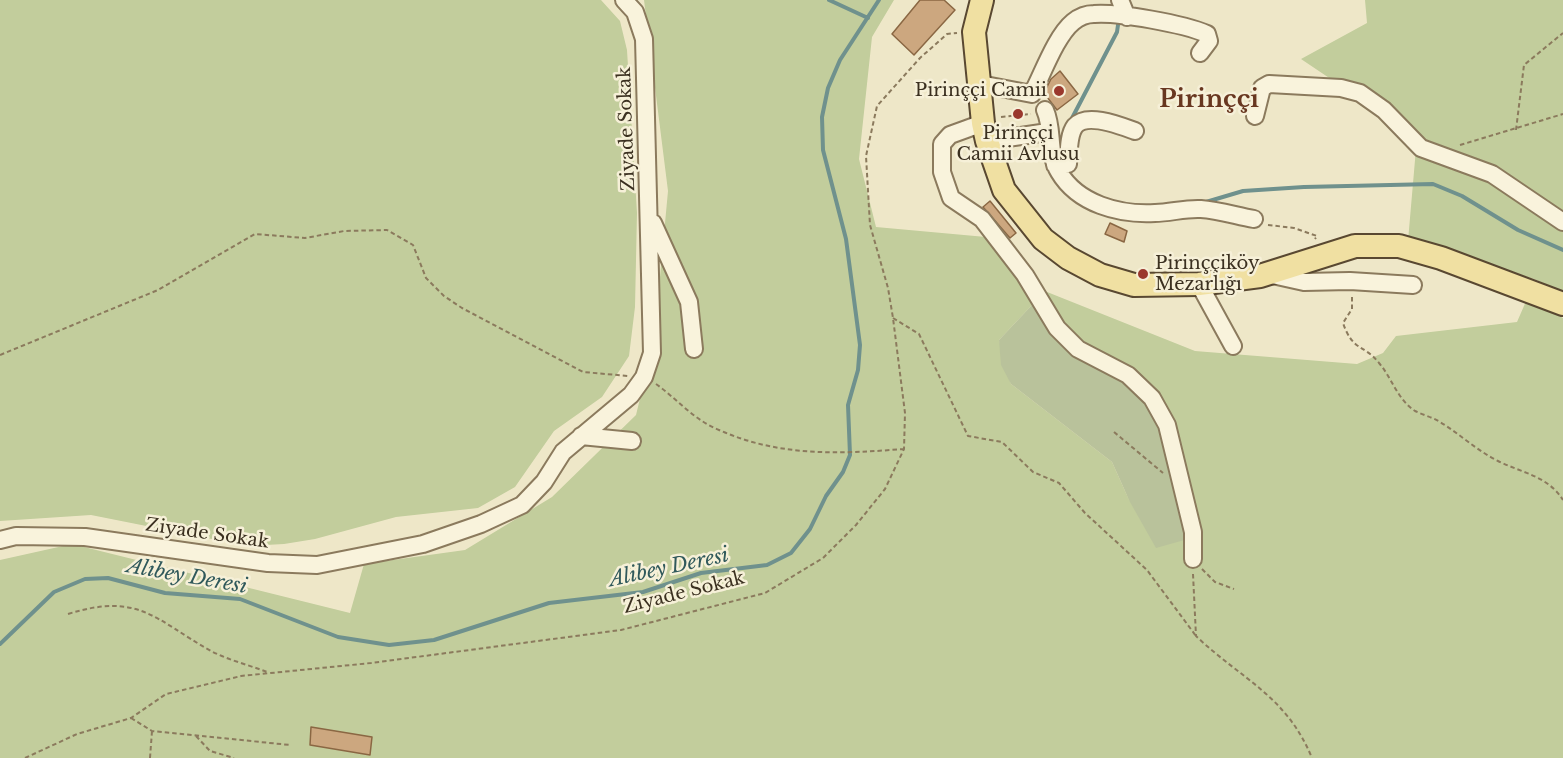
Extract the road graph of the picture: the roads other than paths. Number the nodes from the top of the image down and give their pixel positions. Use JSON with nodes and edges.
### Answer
{"nodes":[{"id":1,"x":624,"y":0,"type":"edge"},
{"id":2,"x":982,"y":0,"type":"edge"},
{"id":3,"x":1120,"y":0,"type":"edge"},
{"id":4,"x":1127,"y":17,"type":"junction"},
{"id":5,"x":1200,"y":53,"type":"dead end"},
{"id":6,"x":980,"y":84,"type":"junction"},
{"id":7,"x":1038,"y":105,"type":"junction"},
{"id":8,"x":1255,"y":116,"type":"dead end"},
{"id":9,"x":984,"y":128,"type":"junction"},
{"id":10,"x":1135,"y":131,"type":"dead end"},
{"id":11,"x":1048,"y":132,"type":"junction"},
{"id":12,"x":1055,"y":165,"type":"junction"},
{"id":13,"x":650,"y":218,"type":"junction"},
{"id":14,"x":1254,"y":219,"type":"road end"},
{"id":15,"x":1563,"y":222,"type":"edge"},
{"id":16,"x":1267,"y":274,"type":"junction"},
{"id":17,"x":1199,"y":284,"type":"junction"},
{"id":18,"x":1413,"y":285,"type":"dead end"},
{"id":19,"x":1563,"y":304,"type":"edge"},
{"id":20,"x":1233,"y":346,"type":"dead end"},
{"id":21,"x":694,"y":349,"type":"dead end"},
{"id":22,"x":581,"y":436,"type":"junction"},
{"id":23,"x":632,"y":441,"type":"dead end"},
{"id":24,"x":0,"y":540,"type":"edge"},
{"id":25,"x":1193,"y":559,"type":"road end"}],
"edges":[{"from":1,"to":13,"type":"street","name":"Ziyade Sokak"},
{"from":2,"to":6,"type":"main road"},
{"from":3,"to":4,"type":"street"},
{"from":4,"to":5,"type":"street"},
{"from":4,"to":7,"type":"street"},
{"from":6,"to":7,"type":"street"},
{"from":6,"to":9,"type":"main road"},
{"from":7,"to":11,"type":"street"},
{"from":8,"to":15,"type":"street"},
{"from":9,"to":11,"type":"street"},
{"from":9,"to":17,"type":"main road"},
{"from":9,"to":25,"type":"street"},
{"from":10,"to":12,"type":"street"},
{"from":11,"to":12,"type":"street"},
{"from":12,"to":14,"type":"street"},
{"from":13,"to":21,"type":"street"},
{"from":13,"to":22,"type":"street","name":"Ziyade Sokak"},
{"from":16,"to":17,"type":"main road"},
{"from":16,"to":18,"type":"street"},
{"from":16,"to":19,"type":"main road"},
{"from":17,"to":20,"type":"street"},
{"from":22,"to":23,"type":"street"},
{"from":22,"to":24,"type":"street","name":"Ziyade Sokak"}]}
